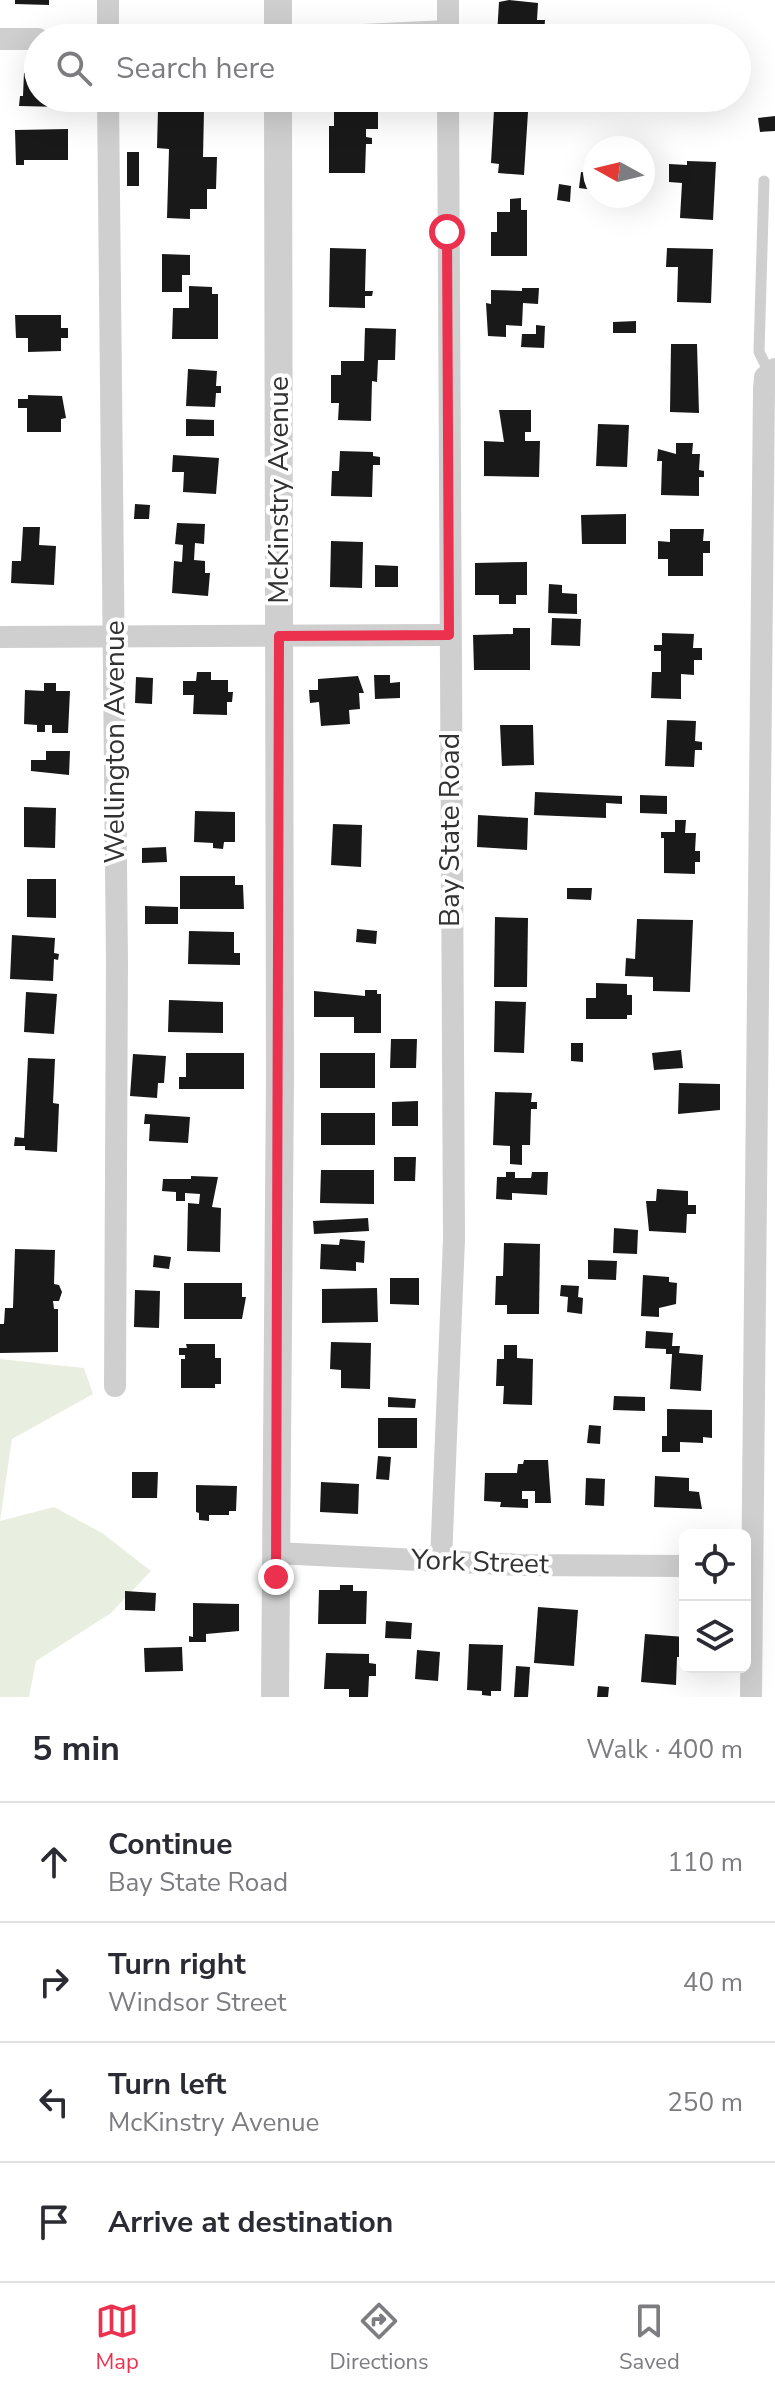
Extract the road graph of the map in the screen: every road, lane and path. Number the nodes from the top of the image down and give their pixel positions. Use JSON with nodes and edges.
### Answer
{"nodes":[{"id":1,"x":108,"y":0,"type":"edge"},
{"id":2,"x":278,"y":0,"type":"edge"},
{"id":3,"x":448,"y":0,"type":"edge"},
{"id":4,"x":108,"y":24,"type":"edge"},
{"id":5,"x":278,"y":24,"type":"edge"},
{"id":6,"x":448,"y":24,"type":"edge"},
{"id":7,"x":0,"y":39,"type":"edge"},
{"id":8,"x":24,"y":39,"type":"edge"},
{"id":9,"x":108,"y":112,"type":"edge"},
{"id":10,"x":278,"y":112,"type":"edge"},
{"id":11,"x":448,"y":112,"type":"edge"},
{"id":12,"x":764,"y":181,"type":"dead end"},
{"id":13,"x":772,"y":370,"type":"edge"},
{"id":14,"x":115,"y":635,"type":"junction"},
{"id":15,"x":449,"y":635,"type":"junction"},
{"id":16,"x":279,"y":636,"type":"junction"},
{"id":17,"x":0,"y":637,"type":"edge"},
{"id":18,"x":115,"y":1386,"type":"dead end"},
{"id":19,"x":748,"y":1529,"type":"edge"},
{"id":20,"x":276,"y":1553,"type":"junction"},
{"id":21,"x":441,"y":1561,"type":"junction"},
{"id":22,"x":751,"y":1565,"type":"edge"},
{"id":23,"x":775,"y":1565,"type":"edge"},
{"id":24,"x":679,"y":1566,"type":"edge"},
{"id":25,"x":749,"y":1601,"type":"edge"},
{"id":26,"x":275,"y":1697,"type":"edge"},
{"id":27,"x":751,"y":1697,"type":"edge"}],
"edges":[{"from":1,"to":4,"type":"street"},
{"from":2,"to":5,"type":"street"},
{"from":3,"to":6,"type":"street"},
{"from":7,"to":8,"type":"street"},
{"from":9,"to":14,"type":"street","name":"Wellington Avenue"},
{"from":10,"to":16,"type":"street","name":"McKinstry Avenue"},
{"from":11,"to":15,"type":"street","name":"Bay State Road"},
{"from":12,"to":13,"type":"lane"},
{"from":13,"to":19,"type":"street"},
{"from":14,"to":16,"type":"street"},
{"from":14,"to":17,"type":"street"},
{"from":14,"to":18,"type":"street","name":"Wellington Avenue"},
{"from":15,"to":16,"type":"street"},
{"from":15,"to":21,"type":"street","name":"Bay State Road"},
{"from":16,"to":20,"type":"street","name":"McKinstry Avenue"},
{"from":20,"to":21,"type":"street","name":"York Street"},
{"from":20,"to":26,"type":"street","name":"McKinstry Avenue"},
{"from":21,"to":24,"type":"street","name":"York Street"},
{"from":22,"to":23,"type":"street"},
{"from":25,"to":27,"type":"street"}]}
